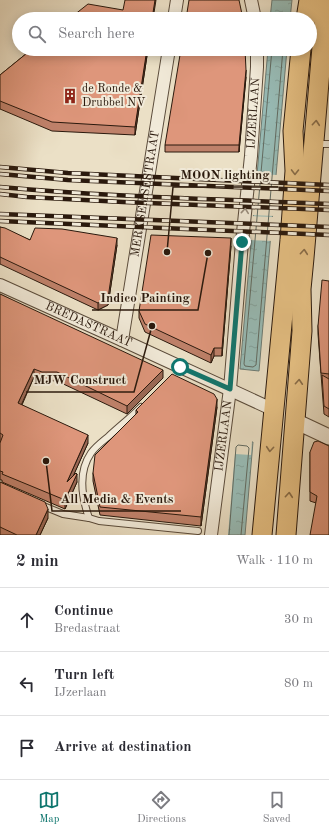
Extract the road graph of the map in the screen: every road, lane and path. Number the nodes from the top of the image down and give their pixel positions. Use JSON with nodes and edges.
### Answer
{"nodes":[{"id":1,"x":177,"y":0,"type":"edge"},
{"id":2,"x":251,"y":0,"type":"edge"},
{"id":3,"x":310,"y":0,"type":"edge"},
{"id":4,"x":326,"y":0,"type":"edge"},
{"id":5,"x":175,"y":12,"type":"edge"},
{"id":6,"x":254,"y":12,"type":"edge"},
{"id":7,"x":307,"y":12,"type":"edge"},
{"id":8,"x":168,"y":56,"type":"edge"},
{"id":9,"x":257,"y":56,"type":"edge"},
{"id":10,"x":300,"y":56,"type":"edge"},
{"id":11,"x":322,"y":144,"type":"edge"},
{"id":12,"x":0,"y":284,"type":"edge"},
{"id":13,"x":122,"y":340,"type":"junction"},
{"id":14,"x":230,"y":389,"type":"junction"},
{"id":15,"x":143,"y":405,"type":"edge"},
{"id":16,"x":274,"y":410,"type":"junction"},
{"id":17,"x":295,"y":421,"type":"junction"},
{"id":18,"x":329,"y":437,"type":"edge"},
{"id":19,"x":35,"y":502,"type":"edge"},
{"id":20,"x":89,"y":518,"type":"junction"},
{"id":21,"x":198,"y":531,"type":"dead end"},
{"id":22,"x":211,"y":535,"type":"edge"},
{"id":23,"x":262,"y":535,"type":"edge"},
{"id":24,"x":286,"y":535,"type":"edge"}],
"edges":[{"from":1,"to":5,"type":"street"},
{"from":2,"to":6,"type":"street"},
{"from":3,"to":7,"type":"main road"},
{"from":11,"to":4,"type":"main road","one_way":true},
{"from":8,"to":13,"type":"street","name":"MERKSEMSESTRAAT"},
{"from":14,"to":9,"type":"street","name":"IJZERLAAN","one_way":true},
{"from":10,"to":16,"type":"main road","one_way":true},
{"from":17,"to":11,"type":"main road","one_way":true},
{"from":12,"to":13,"type":"street","name":"BREDASTRAAT"},
{"from":13,"to":14,"type":"street","name":"BREDASTRAAT"},
{"from":14,"to":16,"type":"street","name":"BREDASTRAAT"},
{"from":14,"to":22,"type":"street","name":"IJZERLAAN"},
{"from":15,"to":20,"type":"lane"},
{"from":16,"to":17,"type":"main road","name":"BREDASTRAAT"},
{"from":16,"to":23,"type":"main road","one_way":true},
{"from":17,"to":18,"type":"street","name":"BREDASTRAAT"},
{"from":24,"to":17,"type":"main road","one_way":true},
{"from":19,"to":20,"type":"lane"},
{"from":20,"to":21,"type":"lane"}]}
